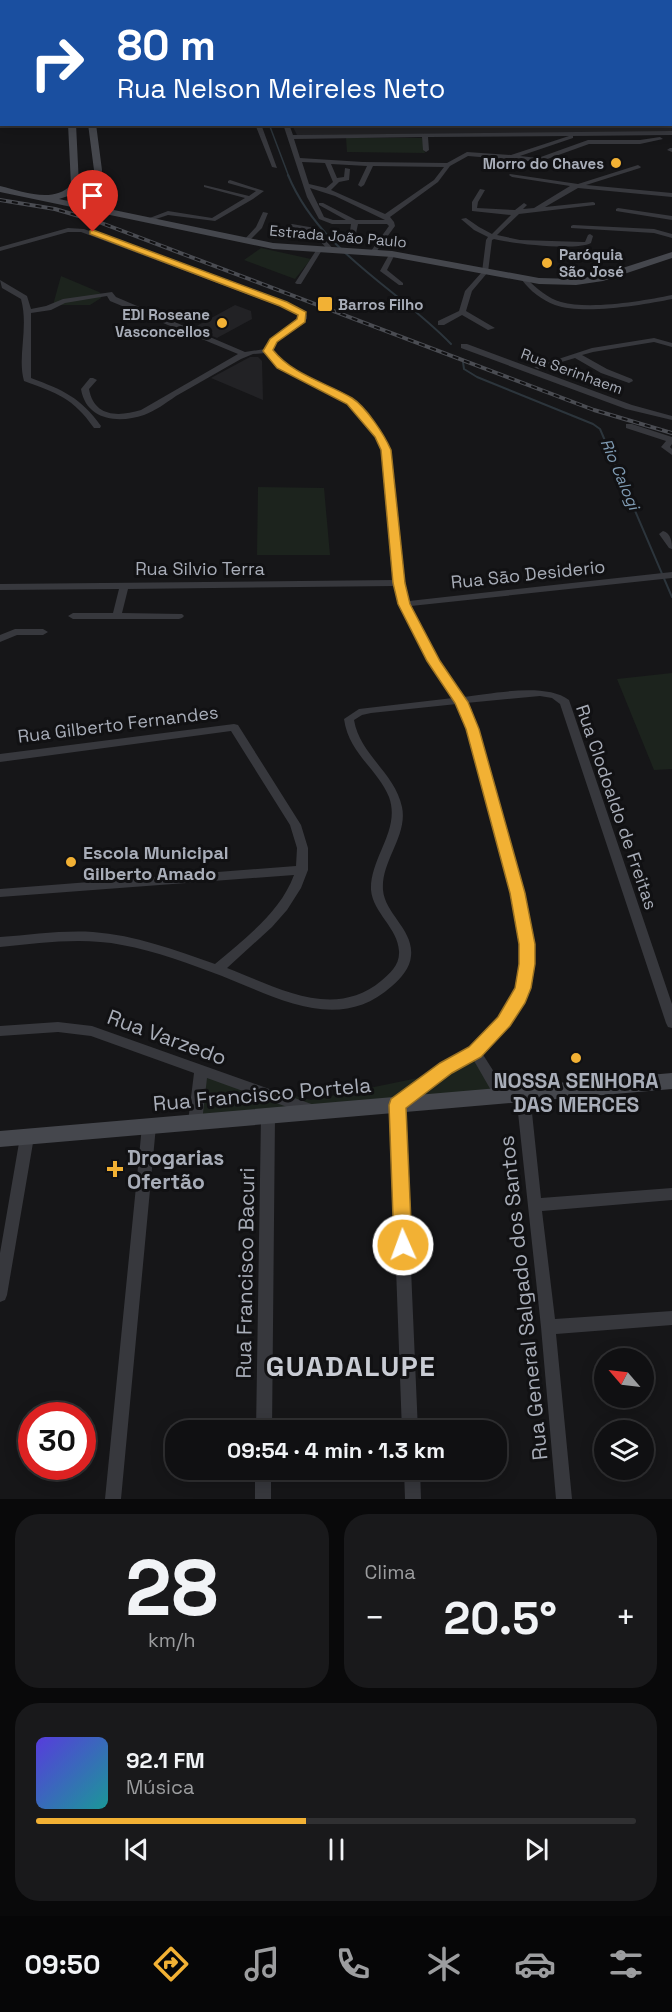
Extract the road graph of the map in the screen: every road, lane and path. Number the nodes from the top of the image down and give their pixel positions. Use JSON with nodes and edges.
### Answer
{"nodes":[{"id":1,"x":72,"y":126,"type":"edge"},
{"id":2,"x":92,"y":126,"type":"edge"},
{"id":3,"x":259,"y":126,"type":"edge"},
{"id":4,"x":287,"y":126,"type":"edge"},
{"id":5,"x":579,"y":134,"type":"junction"},
{"id":6,"x":425,"y":136,"type":"junction"},
{"id":7,"x":672,"y":136,"type":"edge"},
{"id":8,"x":290,"y":137,"type":"junction"},
{"id":9,"x":426,"y":150,"type":"dead end"},
{"id":10,"x":511,"y":157,"type":"junction"},
{"id":11,"x":299,"y":160,"type":"junction"},
{"id":12,"x":327,"y":162,"type":"junction"},
{"id":13,"x":371,"y":164,"type":"junction"},
{"id":14,"x":448,"y":165,"type":"junction"},
{"id":15,"x":638,"y":166,"type":"dead end"},
{"id":16,"x":275,"y":167,"type":"dead end"},
{"id":17,"x":346,"y":169,"type":"dead end"},
{"id":18,"x":512,"y":175,"type":"dead end"},
{"id":19,"x":336,"y":180,"type":"junction"},
{"id":20,"x":230,"y":182,"type":"dead end"},
{"id":21,"x":361,"y":185,"type":"dead end"},
{"id":22,"x":578,"y":185,"type":"junction"},
{"id":23,"x":206,"y":186,"type":"dead end"},
{"id":24,"x":308,"y":186,"type":"junction"},
{"id":25,"x":0,"y":189,"type":"edge"},
{"id":26,"x":328,"y":189,"type":"junction"},
{"id":27,"x":483,"y":190,"type":"dead end"},
{"id":28,"x":672,"y":195,"type":"edge"},
{"id":29,"x":70,"y":198,"type":"junction"},
{"id":30,"x":96,"y":198,"type":"junction"},
{"id":31,"x":251,"y":198,"type":"junction"},
{"id":32,"x":321,"y":204,"type":"dead end"},
{"id":33,"x":593,"y":204,"type":"dead end"},
{"id":34,"x":524,"y":205,"type":"dead end"},
{"id":35,"x":105,"y":210,"type":"junction"},
{"id":36,"x":536,"y":210,"type":"junction"},
{"id":37,"x":618,"y":210,"type":"dead end"},
{"id":38,"x":518,"y":212,"type":"junction"},
{"id":39,"x":265,"y":213,"type":"dead end"},
{"id":40,"x":672,"y":218,"type":"edge"},
{"id":41,"x":150,"y":219,"type":"junction"},
{"id":42,"x":464,"y":219,"type":"dead end"},
{"id":43,"x":389,"y":220,"type":"junction"},
{"id":44,"x":356,"y":222,"type":"junction"},
{"id":45,"x":292,"y":226,"type":"dead end"},
{"id":46,"x":573,"y":227,"type":"dead end"},
{"id":47,"x":590,"y":236,"type":"dead end"},
{"id":48,"x":672,"y":236,"type":"edge"},
{"id":49,"x":491,"y":237,"type":"junction"},
{"id":50,"x":352,"y":238,"type":"dead end"},
{"id":51,"x":246,"y":241,"type":"junction"},
{"id":52,"x":0,"y":249,"type":"edge"},
{"id":53,"x":320,"y":250,"type":"junction"},
{"id":54,"x":333,"y":250,"type":"junction"},
{"id":55,"x":374,"y":251,"type":"junction"},
{"id":56,"x":392,"y":254,"type":"junction"},
{"id":57,"x":672,"y":255,"type":"edge"},
{"id":58,"x":485,"y":272,"type":"junction"},
{"id":59,"x":525,"y":280,"type":"junction"},
{"id":60,"x":0,"y":282,"type":"edge"},
{"id":61,"x":299,"y":283,"type":"dead end"},
{"id":62,"x":401,"y":284,"type":"dead end"},
{"id":63,"x":672,"y":297,"type":"edge"},
{"id":64,"x":29,"y":312,"type":"junction"},
{"id":65,"x":462,"y":312,"type":"junction"},
{"id":66,"x":441,"y":323,"type":"dead end"},
{"id":67,"x":491,"y":328,"type":"dead end"},
{"id":68,"x":672,"y":337,"type":"edge"},
{"id":69,"x":654,"y":340,"type":"junction"},
{"id":70,"x":672,"y":345,"type":"edge"},
{"id":71,"x":464,"y":346,"type":"dead end"},
{"id":72,"x":268,"y":351,"type":"junction"},
{"id":73,"x":244,"y":354,"type":"junction"},
{"id":74,"x":576,"y":355,"type":"junction"},
{"id":75,"x":538,"y":367,"type":"dead end"},
{"id":76,"x":93,"y":380,"type":"dead end"},
{"id":77,"x":629,"y":381,"type":"dead end"},
{"id":78,"x":672,"y":418,"type":"edge"},
{"id":79,"x":97,"y":426,"type":"dead end"},
{"id":80,"x":628,"y":426,"type":"dead end"},
{"id":81,"x":671,"y":440,"type":"edge"},
{"id":82,"x":672,"y":453,"type":"edge"},
{"id":83,"x":663,"y":534,"type":"dead end"},
{"id":84,"x":672,"y":546,"type":"edge"},
{"id":85,"x":672,"y":575,"type":"edge"},
{"id":86,"x":399,"y":583,"type":"junction"},
{"id":87,"x":124,"y":585,"type":"junction"},
{"id":88,"x":0,"y":587,"type":"edge"},
{"id":89,"x":404,"y":604,"type":"junction"},
{"id":90,"x":73,"y":616,"type":"dead end"},
{"id":91,"x":117,"y":616,"type":"junction"},
{"id":92,"x":179,"y":616,"type":"dead end"},
{"id":93,"x":43,"y":632,"type":"dead end"},
{"id":94,"x":0,"y":639,"type":"edge"},
{"id":95,"x":462,"y":702,"type":"junction"},
{"id":96,"x":0,"y":758,"type":"edge"},
{"id":97,"x":302,"y":870,"type":"junction"},
{"id":98,"x":0,"y":893,"type":"edge"},
{"id":99,"x":0,"y":942,"type":"edge"},
{"id":100,"x":217,"y":969,"type":"junction"},
{"id":101,"x":672,"y":1023,"type":"edge"},
{"id":102,"x":0,"y":1031,"type":"edge"},
{"id":103,"x":475,"y":1052,"type":"junction"},
{"id":104,"x":201,"y":1070,"type":"junction"},
{"id":105,"x":672,"y":1081,"type":"edge"},
{"id":106,"x":523,"y":1094,"type":"junction"},
{"id":107,"x":501,"y":1095,"type":"junction"},
{"id":108,"x":397,"y":1105,"type":"junction"},
{"id":109,"x":316,"y":1112,"type":"junction"},
{"id":110,"x":268,"y":1116,"type":"junction"},
{"id":111,"x":195,"y":1122,"type":"junction"},
{"id":112,"x":149,"y":1126,"type":"junction"},
{"id":113,"x":27,"y":1137,"type":"junction"},
{"id":114,"x":0,"y":1139,"type":"edge"},
{"id":115,"x":672,"y":1194,"type":"edge"},
{"id":116,"x":535,"y":1205,"type":"junction"},
{"id":117,"x":0,"y":1295,"type":"edge"},
{"id":118,"x":672,"y":1318,"type":"edge"},
{"id":119,"x":548,"y":1328,"type":"junction"},
{"id":120,"x":264,"y":1420,"type":"edge"},
{"id":121,"x":410,"y":1420,"type":"edge"},
{"id":122,"x":263,"y":1480,"type":"edge"},
{"id":123,"x":412,"y":1480,"type":"edge"},
{"id":124,"x":113,"y":1499,"type":"edge"},
{"id":125,"x":263,"y":1499,"type":"edge"},
{"id":126,"x":413,"y":1499,"type":"edge"},
{"id":127,"x":564,"y":1499,"type":"edge"}],
"edges":[{"from":1,"to":29,"type":"main road"},
{"from":2,"to":30,"type":"main road"},
{"from":3,"to":16,"type":"street"},
{"from":4,"to":8,"type":"street"},
{"from":5,"to":6,"type":"street"},
{"from":5,"to":7,"type":"street"},
{"from":5,"to":10,"type":"street"},
{"from":6,"to":8,"type":"street"},
{"from":6,"to":9,"type":"street"},
{"from":7,"to":10,"type":"street"},
{"from":8,"to":11,"type":"street"},
{"from":10,"to":14,"type":"street"},
{"from":11,"to":12,"type":"street"},
{"from":11,"to":24,"type":"street"},
{"from":12,"to":13,"type":"street"},
{"from":12,"to":19,"type":"street"},
{"from":13,"to":14,"type":"street"},
{"from":13,"to":21,"type":"street"},
{"from":14,"to":43,"type":"street"},
{"from":15,"to":22,"type":"street"},
{"from":17,"to":19,"type":"street"},
{"from":18,"to":22,"type":"street"},
{"from":19,"to":26,"type":"street"},
{"from":20,"to":31,"type":"street"},
{"from":22,"to":28,"type":"street"},
{"from":22,"to":36,"type":"street"},
{"from":23,"to":31,"type":"street"},
{"from":24,"to":26,"type":"street"},
{"from":24,"to":44,"type":"street"},
{"from":25,"to":29,"type":"main road","name":"Estrada João Paulo"},
{"from":26,"to":43,"type":"street"},
{"from":27,"to":38,"type":"street"},
{"from":29,"to":30,"type":"main road"},
{"from":29,"to":35,"type":"main road","name":"Estrada João Paulo"},
{"from":30,"to":35,"type":"main road"},
{"from":31,"to":41,"type":"street"},
{"from":32,"to":44,"type":"street"},
{"from":33,"to":36,"type":"street"},
{"from":34,"to":38,"type":"street"},
{"from":35,"to":41,"type":"main road","name":"Estrada João Paulo"},
{"from":36,"to":38,"type":"street"},
{"from":37,"to":40,"type":"street"},
{"from":38,"to":49,"type":"street"},
{"from":39,"to":51,"type":"street"},
{"from":41,"to":51,"type":"main road","name":"Estrada João Paulo"},
{"from":42,"to":49,"type":"street"},
{"from":43,"to":44,"type":"street"},
{"from":43,"to":55,"type":"street"},
{"from":44,"to":50,"type":"street"},
{"from":45,"to":54,"type":"street"},
{"from":46,"to":48,"type":"street"},
{"from":47,"to":49,"type":"street"},
{"from":49,"to":58,"type":"street"},
{"from":51,"to":53,"type":"main road","name":"Estrada João Paulo"},
{"from":52,"to":72,"type":"street"},
{"from":53,"to":54,"type":"main road","name":"Estrada João Paulo"},
{"from":53,"to":61,"type":"street"},
{"from":54,"to":55,"type":"main road","name":"Estrada João Paulo"},
{"from":55,"to":56,"type":"main road","name":"Estrada João Paulo"},
{"from":56,"to":58,"type":"main road","name":"Estrada João Paulo"},
{"from":56,"to":62,"type":"street"},
{"from":57,"to":59,"type":"main road","name":"Estrada João Paulo"},
{"from":58,"to":59,"type":"main road","name":"Estrada João Paulo"},
{"from":58,"to":65,"type":"street"},
{"from":59,"to":63,"type":"street"},
{"from":60,"to":64,"type":"street"},
{"from":64,"to":73,"type":"street"},
{"from":64,"to":79,"type":"street"},
{"from":65,"to":66,"type":"street"},
{"from":65,"to":67,"type":"street"},
{"from":68,"to":69,"type":"street"},
{"from":69,"to":70,"type":"street"},
{"from":69,"to":74,"type":"street"},
{"from":71,"to":78,"type":"street","name":"Rua Serinhaem"},
{"from":72,"to":73,"type":"street"},
{"from":72,"to":86,"type":"street"},
{"from":73,"to":76,"type":"street"},
{"from":74,"to":75,"type":"street"},
{"from":74,"to":77,"type":"street"},
{"from":80,"to":81,"type":"street"},
{"from":81,"to":82,"type":"street"},
{"from":83,"to":84,"type":"street"},
{"from":85,"to":89,"type":"street","name":"Rua Sāo Desiderio"},
{"from":86,"to":87,"type":"street","name":"Rua Silvio Terra"},
{"from":86,"to":89,"type":"street"},
{"from":87,"to":88,"type":"street","name":"Rua Silvio Terra"},
{"from":87,"to":91,"type":"street"},
{"from":89,"to":95,"type":"street"},
{"from":90,"to":91,"type":"street"},
{"from":91,"to":92,"type":"street"},
{"from":93,"to":94,"type":"street"},
{"from":95,"to":100,"type":"street"},
{"from":95,"to":101,"type":"street","name":"Rua Clodoaldo de Freitas"},
{"from":95,"to":103,"type":"street"},
{"from":96,"to":97,"type":"street","name":"Rua Gilberto Fernandes"},
{"from":97,"to":98,"type":"street"},
{"from":97,"to":100,"type":"street","name":"Rua Gilberto Fernandes"},
{"from":99,"to":100,"type":"street"},
{"from":102,"to":104,"type":"street","name":"Rua Varzedo"},
{"from":103,"to":107,"type":"street"},
{"from":103,"to":108,"type":"street"},
{"from":104,"to":109,"type":"street","name":"Rua Varzedo"},
{"from":104,"to":111,"type":"street"},
{"from":105,"to":106,"type":"main road","name":"Rua Francisco Portela"},
{"from":106,"to":107,"type":"main road","name":"Rua Francisco Portela"},
{"from":106,"to":116,"type":"street","name":"Rua General Salgado dos Santos"},
{"from":107,"to":108,"type":"main road","name":"Rua Francisco Portela"},
{"from":108,"to":109,"type":"main road","name":"Rua Francisco Portela"},
{"from":108,"to":121,"type":"street"},
{"from":109,"to":110,"type":"main road","name":"Rua Francisco Portela"},
{"from":110,"to":111,"type":"main road","name":"Rua Francisco Portela"},
{"from":110,"to":120,"type":"street","name":"Rua Francisco Bacuri"},
{"from":111,"to":112,"type":"main road","name":"Rua Francisco Portela"},
{"from":112,"to":113,"type":"main road","name":"Rua Francisco Portela"},
{"from":112,"to":124,"type":"street"},
{"from":113,"to":114,"type":"main road","name":"Rua Francisco Portela"},
{"from":113,"to":117,"type":"street"},
{"from":115,"to":116,"type":"street"},
{"from":116,"to":119,"type":"street","name":"Rua General Salgado dos Santos"},
{"from":118,"to":119,"type":"street"},
{"from":119,"to":127,"type":"street","name":"Rua General Salgado dos Santos"},
{"from":122,"to":125,"type":"street"},
{"from":123,"to":126,"type":"street"}]}
